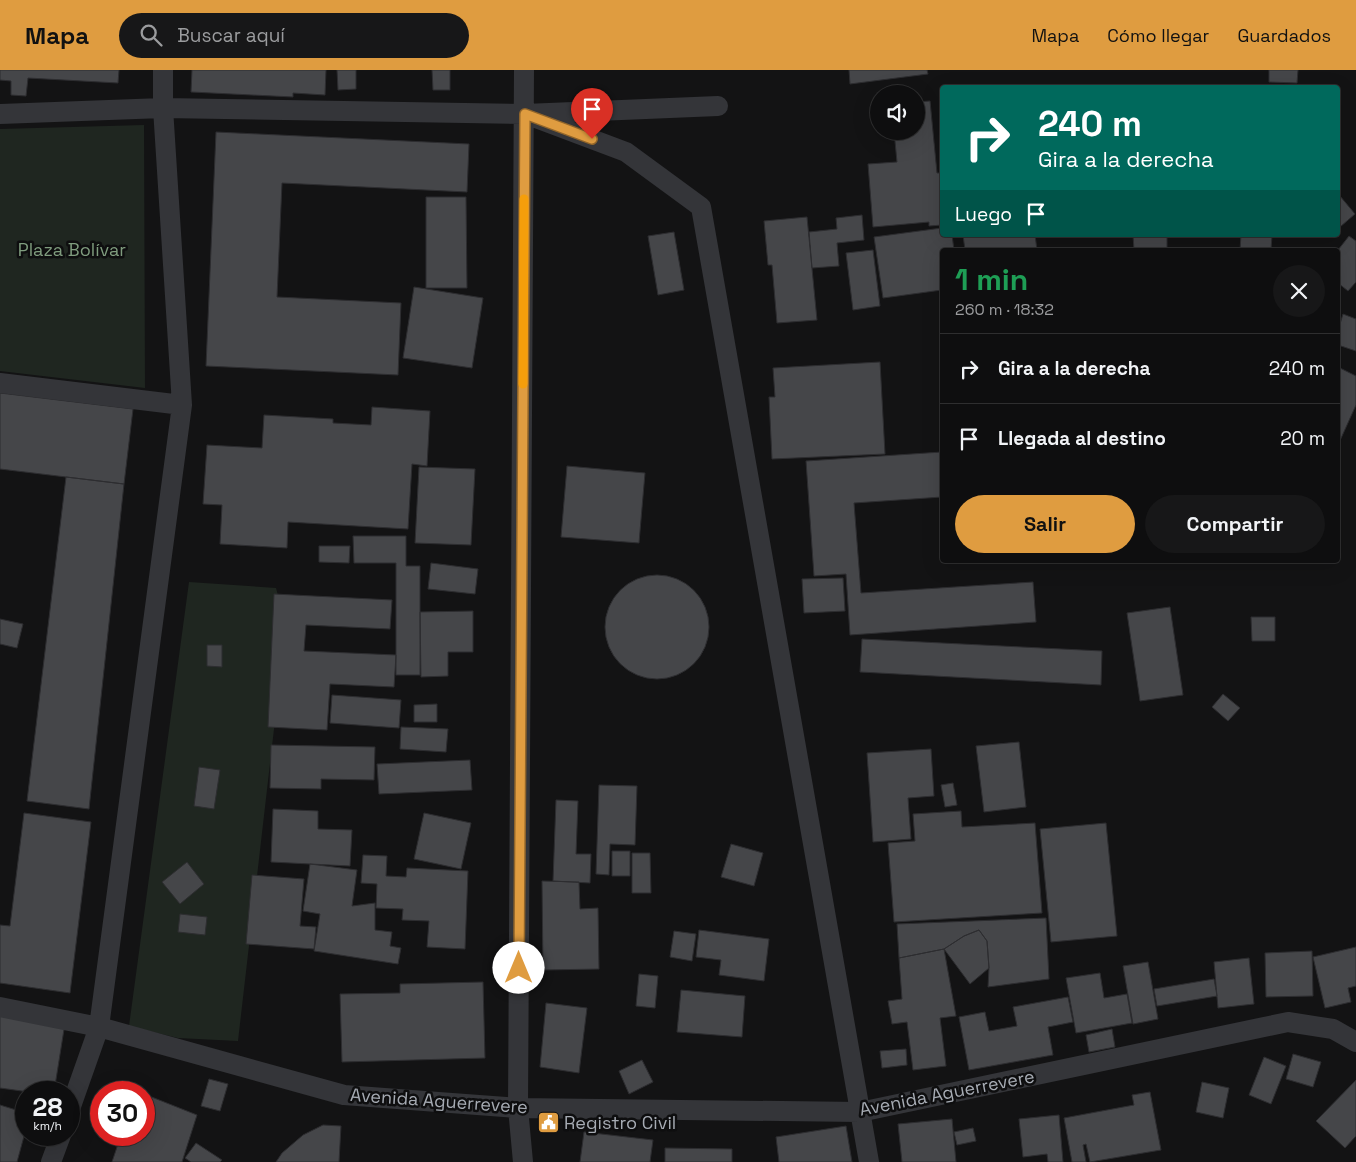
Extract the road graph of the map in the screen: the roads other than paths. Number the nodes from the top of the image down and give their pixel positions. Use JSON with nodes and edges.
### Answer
{"nodes":[{"id":1,"x":163,"y":70,"type":"edge"},
{"id":2,"x":524,"y":70,"type":"edge"},
{"id":3,"x":718,"y":106,"type":"dead end"},
{"id":4,"x":163,"y":108,"type":"junction"},
{"id":5,"x":0,"y":114,"type":"edge"},
{"id":6,"x":525,"y":114,"type":"junction"},
{"id":7,"x":0,"y":383,"type":"edge"},
{"id":8,"x":182,"y":405,"type":"junction"},
{"id":9,"x":0,"y":1007,"type":"edge"},
{"id":10,"x":98,"y":1027,"type":"junction"},
{"id":11,"x":1356,"y":1042,"type":"edge"},
{"id":12,"x":80,"y":1081,"type":"edge"},
{"id":13,"x":518,"y":1108,"type":"junction"},
{"id":14,"x":860,"y":1112,"type":"junction"},
{"id":15,"x":57,"y":1146,"type":"edge"},
{"id":16,"x":51,"y":1162,"type":"edge"},
{"id":17,"x":523,"y":1162,"type":"edge"},
{"id":18,"x":869,"y":1162,"type":"edge"}],
"edges":[{"from":1,"to":4,"type":"street"},
{"from":2,"to":6,"type":"street"},
{"from":3,"to":6,"type":"street"},
{"from":4,"to":5,"type":"street"},
{"from":4,"to":6,"type":"street"},
{"from":4,"to":8,"type":"street"},
{"from":6,"to":13,"type":"street"},
{"from":6,"to":14,"type":"street"},
{"from":7,"to":8,"type":"street"},
{"from":8,"to":10,"type":"street"},
{"from":9,"to":10,"type":"street","name":"Avenida Aguerrevere"},
{"from":10,"to":12,"type":"street"},
{"from":10,"to":13,"type":"street","name":"Avenida Aguerrevere"},
{"from":11,"to":14,"type":"street","name":"Avenida Aguerrevere"},
{"from":13,"to":14,"type":"street","name":"Avenida Aguerrevere"},
{"from":13,"to":17,"type":"street"},
{"from":14,"to":18,"type":"street"},
{"from":15,"to":16,"type":"street"}]}
